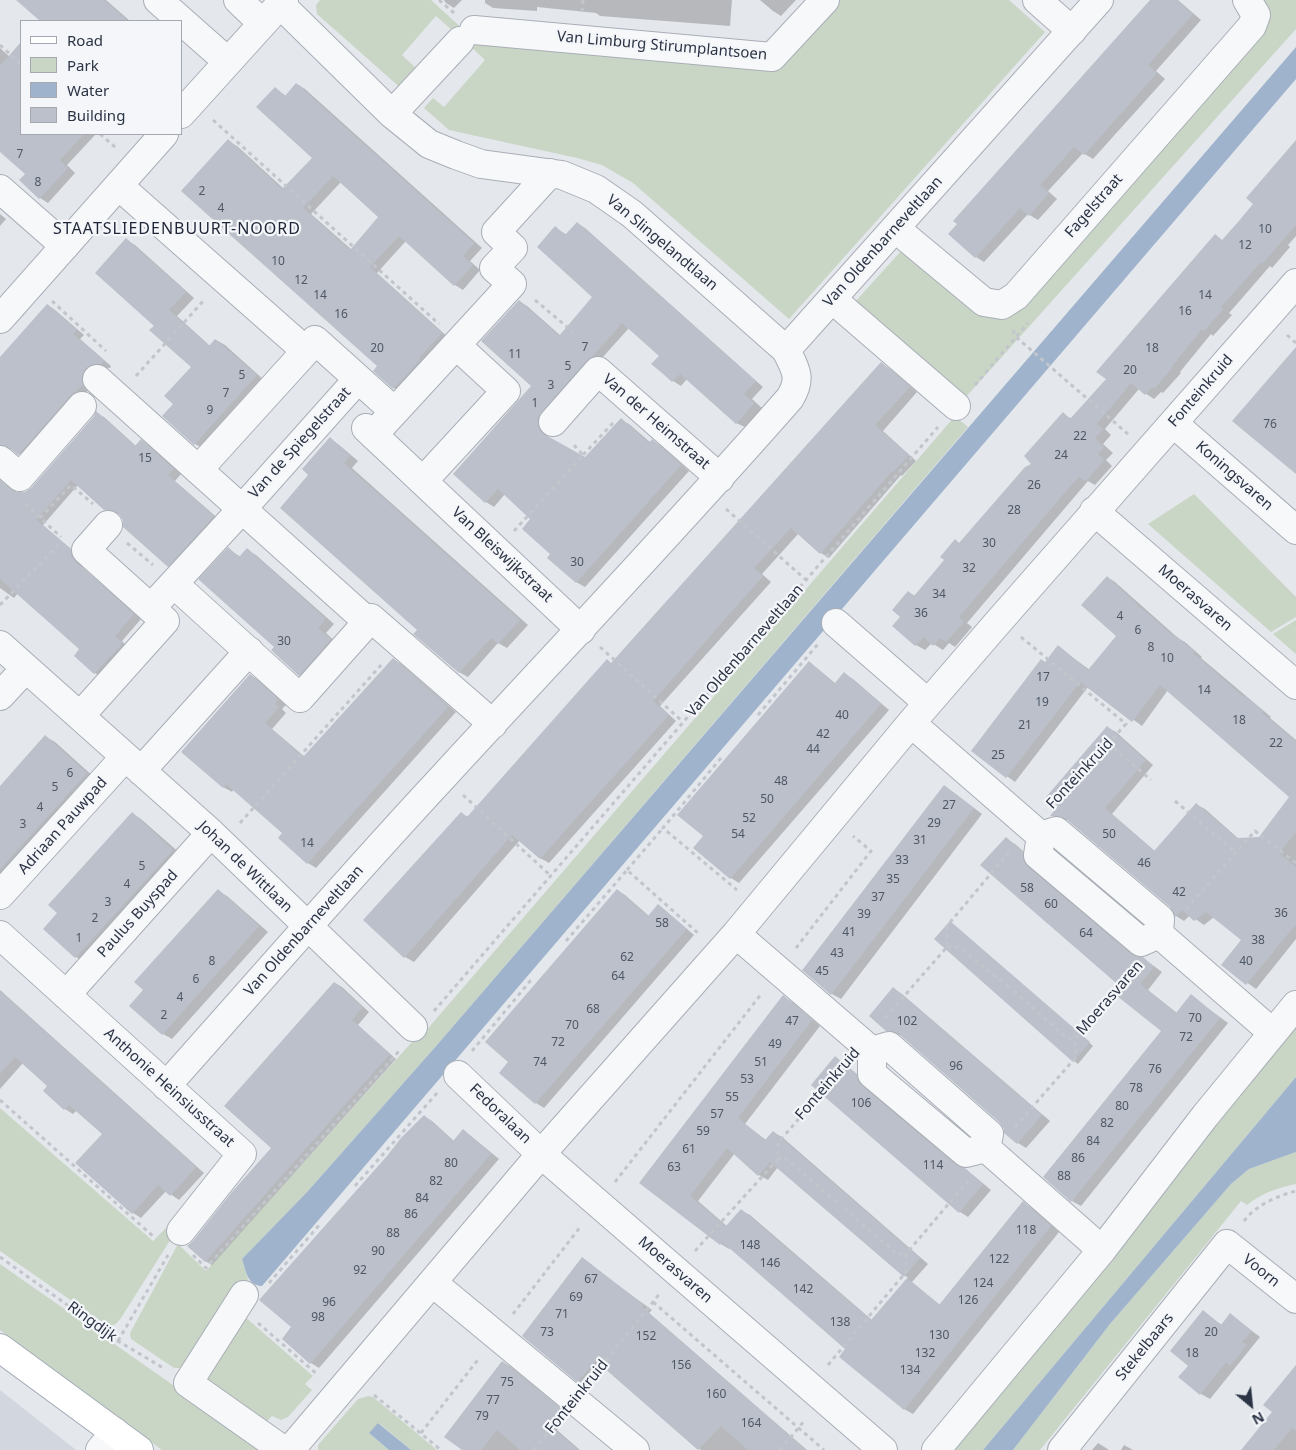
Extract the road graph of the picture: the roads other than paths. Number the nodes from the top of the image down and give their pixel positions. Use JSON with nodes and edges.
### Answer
{"nodes":[{"id":1,"x":158,"y":0,"type":"edge"},
{"id":2,"x":238,"y":0,"type":"edge"},
{"id":3,"x":825,"y":0,"type":"edge"},
{"id":4,"x":1037,"y":0,"type":"edge"},
{"id":5,"x":1099,"y":0,"type":"edge"},
{"id":6,"x":1247,"y":0,"type":"edge"},
{"id":7,"x":275,"y":9,"type":"edge"},
{"id":8,"x":181,"y":20,"type":"edge"},
{"id":9,"x":182,"y":21,"type":"edge"},
{"id":10,"x":1072,"y":31,"type":"junction"},
{"id":11,"x":228,"y":61,"type":"junction"},
{"id":12,"x":186,"y":108,"type":"edge"},
{"id":13,"x":392,"y":114,"type":"junction"},
{"id":14,"x":163,"y":135,"type":"edge"},
{"id":15,"x":550,"y":173,"type":"junction"},
{"id":16,"x":119,"y":186,"type":"junction"},
{"id":17,"x":0,"y":189,"type":"edge"},
{"id":18,"x":896,"y":228,"type":"junction"},
{"id":19,"x":65,"y":246,"type":"junction"},
{"id":20,"x":1296,"y":282,"type":"edge"},
{"id":21,"x":832,"y":299,"type":"junction"},
{"id":22,"x":0,"y":319,"type":"edge"},
{"id":23,"x":457,"y":343,"type":"junction"},
{"id":24,"x":298,"y":344,"type":"junction"},
{"id":25,"x":786,"y":350,"type":"junction"},
{"id":26,"x":358,"y":378,"type":"junction"},
{"id":27,"x":107,"y":388,"type":"road end"},
{"id":28,"x":82,"y":406,"type":"dead end"},
{"id":29,"x":956,"y":406,"type":"road end"},
{"id":30,"x":394,"y":411,"type":"junction"},
{"id":31,"x":553,"y":422,"type":"road end"},
{"id":32,"x":1173,"y":423,"type":"junction"},
{"id":33,"x":10,"y":469,"type":"edge"},
{"id":34,"x":198,"y":470,"type":"junction"},
{"id":35,"x":423,"y":481,"type":"junction"},
{"id":36,"x":714,"y":485,"type":"junction"},
{"id":37,"x":242,"y":509,"type":"junction"},
{"id":38,"x":1094,"y":510,"type":"junction"},
{"id":39,"x":108,"y":525,"type":"road end"},
{"id":40,"x":1296,"y":530,"type":"edge"},
{"id":41,"x":174,"y":584,"type":"junction"},
{"id":42,"x":151,"y":608,"type":"junction"},
{"id":43,"x":368,"y":622,"type":"junction"},
{"id":44,"x":836,"y":623,"type":"road end"},
{"id":45,"x":581,"y":630,"type":"junction"},
{"id":46,"x":0,"y":645,"type":"edge"},
{"id":47,"x":248,"y":651,"type":"junction"},
{"id":48,"x":26,"y":668,"type":"junction"},
{"id":49,"x":1296,"y":684,"type":"edge"},
{"id":50,"x":0,"y":696,"type":"edge"},
{"id":51,"x":920,"y":713,"type":"junction"},
{"id":52,"x":80,"y":716,"type":"junction"},
{"id":53,"x":493,"y":724,"type":"junction"},
{"id":54,"x":133,"y":764,"type":"junction"},
{"id":55,"x":216,"y":838,"type":"junction"},
{"id":56,"x":0,"y":895,"type":"edge"},
{"id":57,"x":308,"y":927,"type":"junction"},
{"id":58,"x":0,"y":935,"type":"edge"},
{"id":59,"x":728,"y":944,"type":"junction"},
{"id":60,"x":66,"y":994,"type":"junction"},
{"id":61,"x":1296,"y":1005,"type":"edge"},
{"id":62,"x":414,"y":1031,"type":"road end"},
{"id":63,"x":1273,"y":1033,"type":"junction"},
{"id":64,"x":458,"y":1075,"type":"dead end"},
{"id":65,"x":166,"y":1086,"type":"junction"},
{"id":66,"x":541,"y":1154,"type":"junction"},
{"id":67,"x":179,"y":1235,"type":"road end"},
{"id":68,"x":1227,"y":1244,"type":"joint"},
{"id":69,"x":1102,"y":1250,"type":"junction"},
{"id":70,"x":433,"y":1283,"type":"junction"},
{"id":71,"x":1296,"y":1299,"type":"edge"},
{"id":72,"x":242,"y":1304,"type":"road end"},
{"id":73,"x":0,"y":1348,"type":"edge"},
{"id":74,"x":105,"y":1435,"type":"edge"},
{"id":75,"x":138,"y":1450,"type":"edge"},
{"id":76,"x":283,"y":1450,"type":"edge"},
{"id":77,"x":290,"y":1450,"type":"edge"},
{"id":78,"x":635,"y":1450,"type":"edge"},
{"id":79,"x":883,"y":1450,"type":"edge"},
{"id":80,"x":936,"y":1450,"type":"edge"},
{"id":81,"x":1062,"y":1450,"type":"edge"}],
"edges":[{"from":1,"to":8,"type":"street"},
{"from":2,"to":7,"type":"street","name":"Van Slingelandtlaan"},
{"from":3,"to":13,"type":"street","name":"Van Limburg Stirumplantsoen"},
{"from":4,"to":10,"type":"street"},
{"from":5,"to":10,"type":"street","name":"Van Oldenbarneveltlaan"},
{"from":6,"to":18,"type":"street","name":"Fagelstraat"},
{"from":7,"to":11,"type":"street"},
{"from":7,"to":13,"type":"street","name":"Van Slingelandtlaan"},
{"from":9,"to":11,"type":"street"},
{"from":10,"to":18,"type":"street","name":"Van Oldenbarneveltlaan"},
{"from":11,"to":12,"type":"street"},
{"from":13,"to":15,"type":"street","name":"Van Slingelandtlaan"},
{"from":14,"to":16,"type":"street"},
{"from":15,"to":23,"type":"street","name":"Van Bleiswijkstraat"},
{"from":15,"to":25,"type":"street","name":"Van Slingelandtlaan"},
{"from":16,"to":19,"type":"street"},
{"from":16,"to":24,"type":"street"},
{"from":17,"to":19,"type":"street"},
{"from":18,"to":21,"type":"street","name":"Van Oldenbarneveltlaan"},
{"from":19,"to":22,"type":"street"},
{"from":20,"to":32,"type":"street","name":"Fonteinkruid"},
{"from":21,"to":25,"type":"street","name":"Van Oldenbarneveltlaan"},
{"from":21,"to":29,"type":"street"},
{"from":23,"to":30,"type":"street","name":"Van Bleiswijkstraat"},
{"from":23,"to":35,"type":"street"},
{"from":24,"to":26,"type":"street","name":"Van de Spiegelstraat"},
{"from":24,"to":34,"type":"street"},
{"from":25,"to":36,"type":"street","name":"Van Oldenbarneveltlaan"},
{"from":26,"to":30,"type":"street","name":"Van de Spiegelstraat"},
{"from":26,"to":37,"type":"street","name":"Van de Spiegelstraat"},
{"from":27,"to":34,"type":"street","name":"Van de Spiegelstraat"},
{"from":28,"to":33,"type":"street"},
{"from":30,"to":35,"type":"street","name":"Van Bleiswijkstraat"},
{"from":31,"to":36,"type":"street","name":"Van der Heimstraat"},
{"from":32,"to":38,"type":"street","name":"Fonteinkruid"},
{"from":32,"to":40,"type":"street","name":"Koningsvaren"},
{"from":34,"to":37,"type":"street","name":"Van de Spiegelstraat"},
{"from":35,"to":45,"type":"street","name":"Van Bleiswijkstraat"},
{"from":36,"to":45,"type":"street","name":"Van Oldenbarneveltlaan"},
{"from":37,"to":41,"type":"street"},
{"from":37,"to":43,"type":"street"},
{"from":38,"to":49,"type":"street","name":"Moerasvaren"},
{"from":38,"to":51,"type":"street","name":"Fonteinkruid"},
{"from":39,"to":42,"type":"street"},
{"from":41,"to":42,"type":"street"},
{"from":41,"to":47,"type":"street"},
{"from":42,"to":52,"type":"street"},
{"from":43,"to":47,"type":"street"},
{"from":43,"to":53,"type":"street"},
{"from":44,"to":51,"type":"street"},
{"from":45,"to":53,"type":"street","name":"Van Oldenbarneveltlaan"},
{"from":46,"to":48,"type":"street","name":"Johan de Wittlaan"},
{"from":47,"to":54,"type":"street"},
{"from":48,"to":50,"type":"street"},
{"from":48,"to":52,"type":"street","name":"Johan de Wittlaan"},
{"from":51,"to":59,"type":"street","name":"Fonteinkruid"},
{"from":51,"to":63,"type":"street","name":"Moerasvaren"},
{"from":52,"to":54,"type":"street","name":"Johan de Wittlaan"},
{"from":53,"to":57,"type":"street","name":"Van Oldenbarneveltlaan"},
{"from":54,"to":55,"type":"street","name":"Johan de Wittlaan"},
{"from":54,"to":56,"type":"street","name":"Adriaan Pauwpad"},
{"from":55,"to":57,"type":"street","name":"Johan de Wittlaan"},
{"from":55,"to":60,"type":"street","name":"Paulus Buyspad"},
{"from":57,"to":62,"type":"street","name":"Johan de Wittlaan"},
{"from":57,"to":65,"type":"street","name":"Van Oldenbarneveltlaan"},
{"from":58,"to":60,"type":"street","name":"Anthonie Heinsiusstraat"},
{"from":59,"to":66,"type":"street","name":"Fonteinkruid"},
{"from":59,"to":69,"type":"street"},
{"from":60,"to":65,"type":"street","name":"Anthonie Heinsiusstraat"},
{"from":61,"to":63,"type":"street"},
{"from":63,"to":69,"type":"street"},
{"from":64,"to":66,"type":"street","name":"Fedoralaan"},
{"from":65,"to":67,"type":"street","name":"Anthonie Heinsiusstraat"},
{"from":66,"to":70,"type":"street","name":"Fonteinkruid"},
{"from":66,"to":79,"type":"street","name":"Moerasvaren"},
{"from":68,"to":71,"type":"street","name":"Voorn"},
{"from":68,"to":81,"type":"street","name":"Stekelbaars"},
{"from":69,"to":80,"type":"street"},
{"from":70,"to":77,"type":"street","name":"Fonteinkruid"},
{"from":70,"to":78,"type":"street"},
{"from":72,"to":76,"type":"street"},
{"from":73,"to":74,"type":"main road"},
{"from":74,"to":75,"type":"main road"}]}
